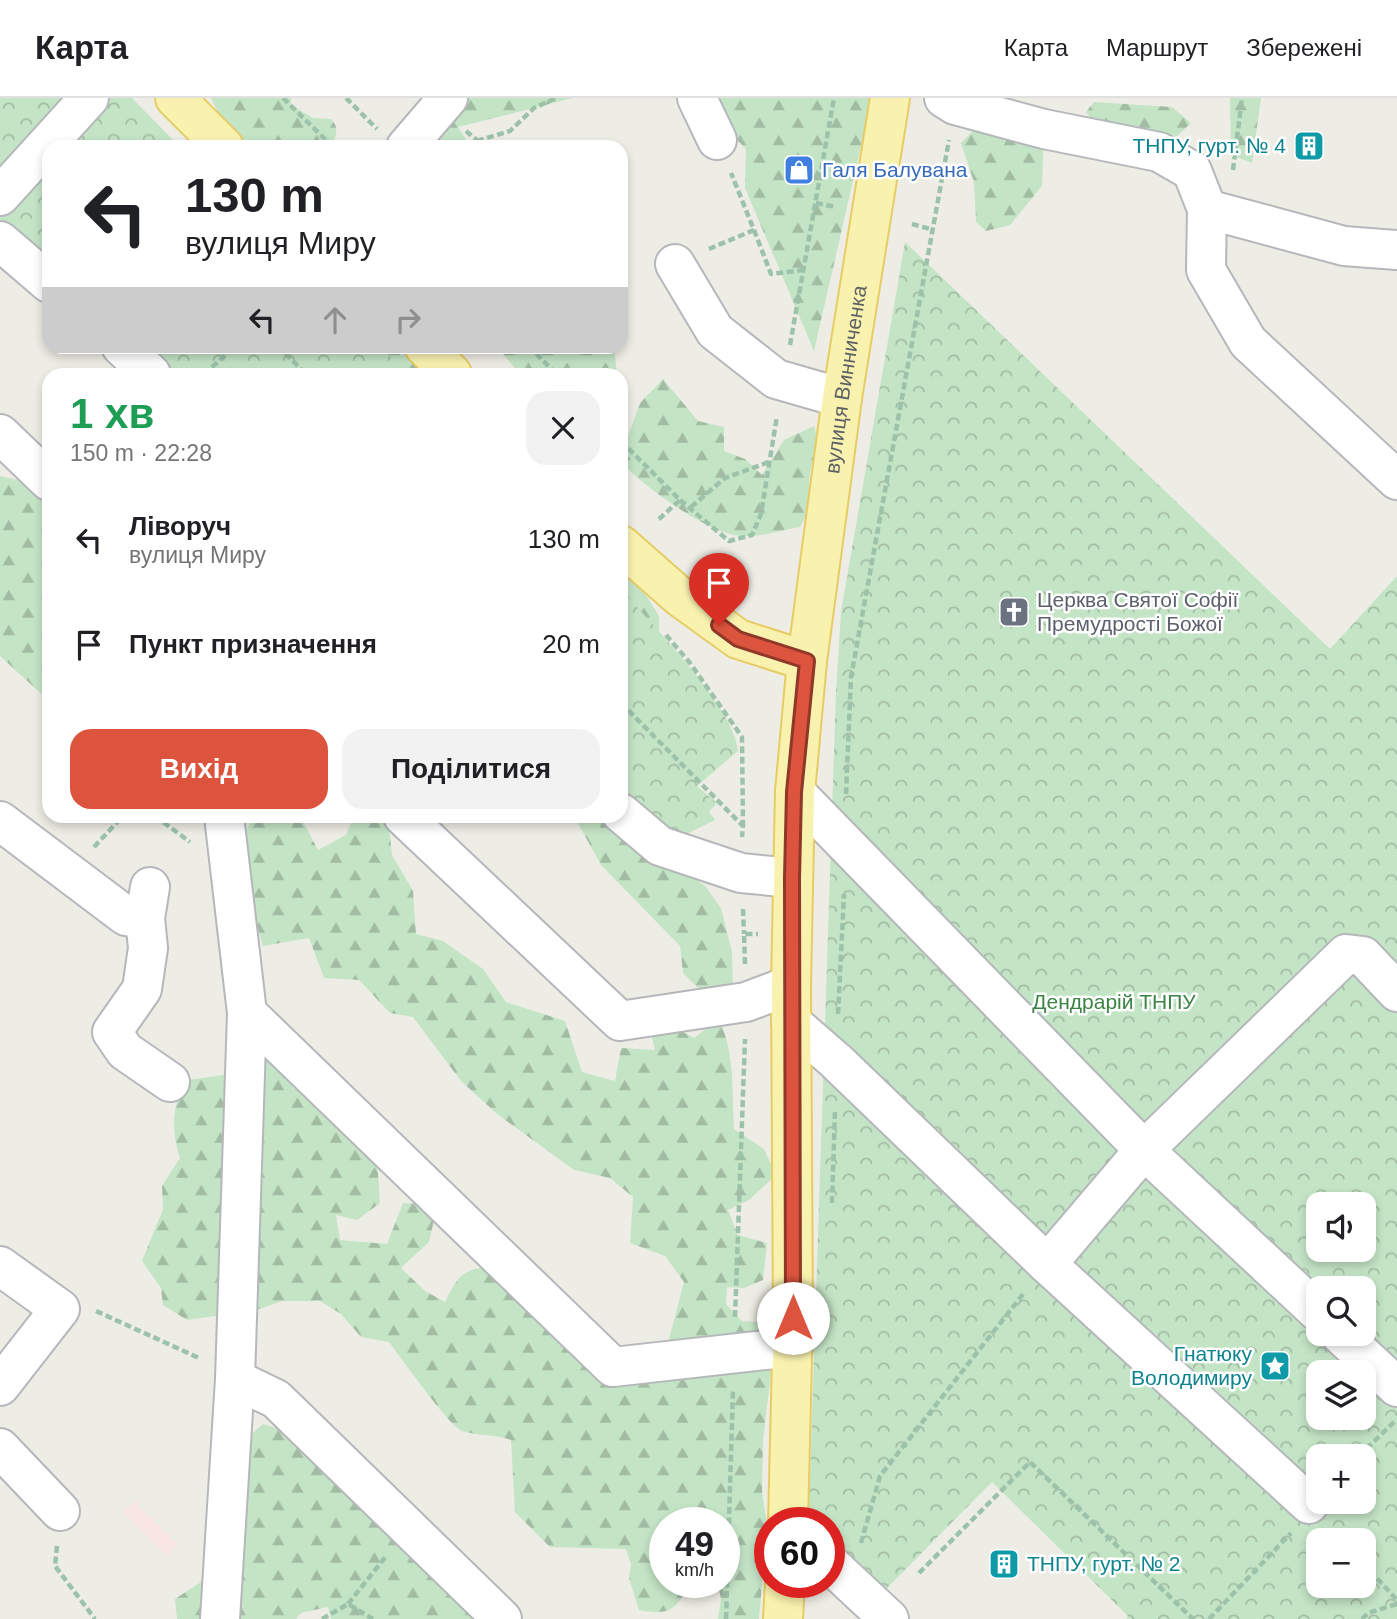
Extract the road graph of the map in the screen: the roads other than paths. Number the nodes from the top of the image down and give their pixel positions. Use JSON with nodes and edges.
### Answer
{"nodes":[{"id":1,"x":89,"y":98,"type":"edge"},
{"id":2,"x":175,"y":98,"type":"edge"},
{"id":3,"x":449,"y":98,"type":"edge"},
{"id":4,"x":697,"y":98,"type":"edge"},
{"id":5,"x":890,"y":98,"type":"edge"},
{"id":6,"x":950,"y":101,"type":"edge"},
{"id":7,"x":51,"y":140,"type":"edge"},
{"id":8,"x":217,"y":140,"type":"edge"},
{"id":9,"x":398,"y":140,"type":"edge"},
{"id":10,"x":717,"y":140,"type":"road end"},
{"id":11,"x":42,"y":150,"type":"edge"},
{"id":12,"x":0,"y":196,"type":"edge"},
{"id":13,"x":1208,"y":209,"type":"junction"},
{"id":14,"x":0,"y":241,"type":"edge"},
{"id":15,"x":1397,"y":250,"type":"edge"},
{"id":16,"x":676,"y":264,"type":"road end"},
{"id":17,"x":42,"y":277,"type":"edge"},
{"id":18,"x":130,"y":354,"type":"edge"},
{"id":19,"x":432,"y":354,"type":"edge"},
{"id":20,"x":145,"y":368,"type":"edge"},
{"id":21,"x":446,"y":368,"type":"edge"},
{"id":22,"x":842,"y":398,"type":"junction"},
{"id":23,"x":0,"y":434,"type":"edge"},
{"id":24,"x":42,"y":474,"type":"edge"},
{"id":25,"x":1397,"y":480,"type":"edge"},
{"id":26,"x":628,"y":551,"type":"edge"},
{"id":27,"x":807,"y":661,"type":"junction"},
{"id":28,"x":794,"y":792,"type":"junction"},
{"id":29,"x":628,"y":819,"type":"edge"},
{"id":30,"x":0,"y":821,"type":"edge"},
{"id":31,"x":225,"y":823,"type":"edge"},
{"id":32,"x":410,"y":823,"type":"edge"},
{"id":33,"x":792,"y":878,"type":"junction"},
{"id":34,"x":1397,"y":992,"type":"edge"},
{"id":35,"x":791,"y":1004,"type":"junction"},
{"id":36,"x":247,"y":1013,"type":"junction"},
{"id":37,"x":170,"y":1082,"type":"dead end"},
{"id":38,"x":1144,"y":1150,"type":"junction"},
{"id":39,"x":1047,"y":1264,"type":"junction"},
{"id":40,"x":0,"y":1266,"type":"edge"},
{"id":41,"x":1306,"y":1301,"type":"edge"},
{"id":42,"x":1353,"y":1346,"type":"edge"},
{"id":43,"x":793,"y":1347,"type":"junction"},
{"id":44,"x":235,"y":1380,"type":"junction"},
{"id":45,"x":0,"y":1386,"type":"edge"},
{"id":46,"x":1397,"y":1387,"type":"edge"},
{"id":47,"x":0,"y":1448,"type":"edge"},
{"id":48,"x":1306,"y":1501,"type":"edge"},
{"id":49,"x":788,"y":1507,"type":"edge"},
{"id":50,"x":60,"y":1511,"type":"road end"},
{"id":51,"x":845,"y":1578,"type":"edge"},
{"id":52,"x":784,"y":1598,"type":"edge"},
{"id":53,"x":220,"y":1619,"type":"edge"},
{"id":54,"x":502,"y":1619,"type":"edge"},
{"id":55,"x":783,"y":1619,"type":"edge"},
{"id":56,"x":889,"y":1619,"type":"edge"}],
"edges":[{"from":1,"to":7,"type":"street"},
{"from":2,"to":8,"type":"main road"},
{"from":3,"to":9,"type":"street"},
{"from":4,"to":10,"type":"street"},
{"from":5,"to":22,"type":"main road","name":"вулиця Винниченка"},
{"from":6,"to":13,"type":"street"},
{"from":11,"to":12,"type":"street"},
{"from":13,"to":15,"type":"street"},
{"from":13,"to":25,"type":"street"},
{"from":14,"to":17,"type":"street"},
{"from":16,"to":22,"type":"street"},
{"from":18,"to":20,"type":"street"},
{"from":19,"to":21,"type":"main road"},
{"from":22,"to":27,"type":"main road","name":"вулиця Винниченка"},
{"from":23,"to":24,"type":"street"},
{"from":26,"to":27,"type":"main road"},
{"from":27,"to":28,"type":"main road","name":"вулиця Винниченка"},
{"from":28,"to":33,"type":"main road","name":"вулиця Винниченка"},
{"from":28,"to":38,"type":"street"},
{"from":29,"to":33,"type":"street"},
{"from":30,"to":37,"type":"street"},
{"from":31,"to":36,"type":"street"},
{"from":32,"to":35,"type":"street"},
{"from":33,"to":35,"type":"main road","name":"вулиця Винниченка"},
{"from":34,"to":38,"type":"street"},
{"from":35,"to":39,"type":"street"},
{"from":35,"to":43,"type":"main road","name":"вулиця Винниченка"},
{"from":36,"to":43,"type":"street"},
{"from":36,"to":44,"type":"street"},
{"from":38,"to":39,"type":"street"},
{"from":38,"to":41,"type":"street"},
{"from":39,"to":48,"type":"street"},
{"from":40,"to":45,"type":"street"},
{"from":42,"to":46,"type":"street"},
{"from":43,"to":49,"type":"main road","name":"вулиця Винниченка"},
{"from":44,"to":53,"type":"street"},
{"from":44,"to":54,"type":"street"},
{"from":47,"to":50,"type":"street"},
{"from":51,"to":56,"type":"street"},
{"from":52,"to":55,"type":"main road"}]}
